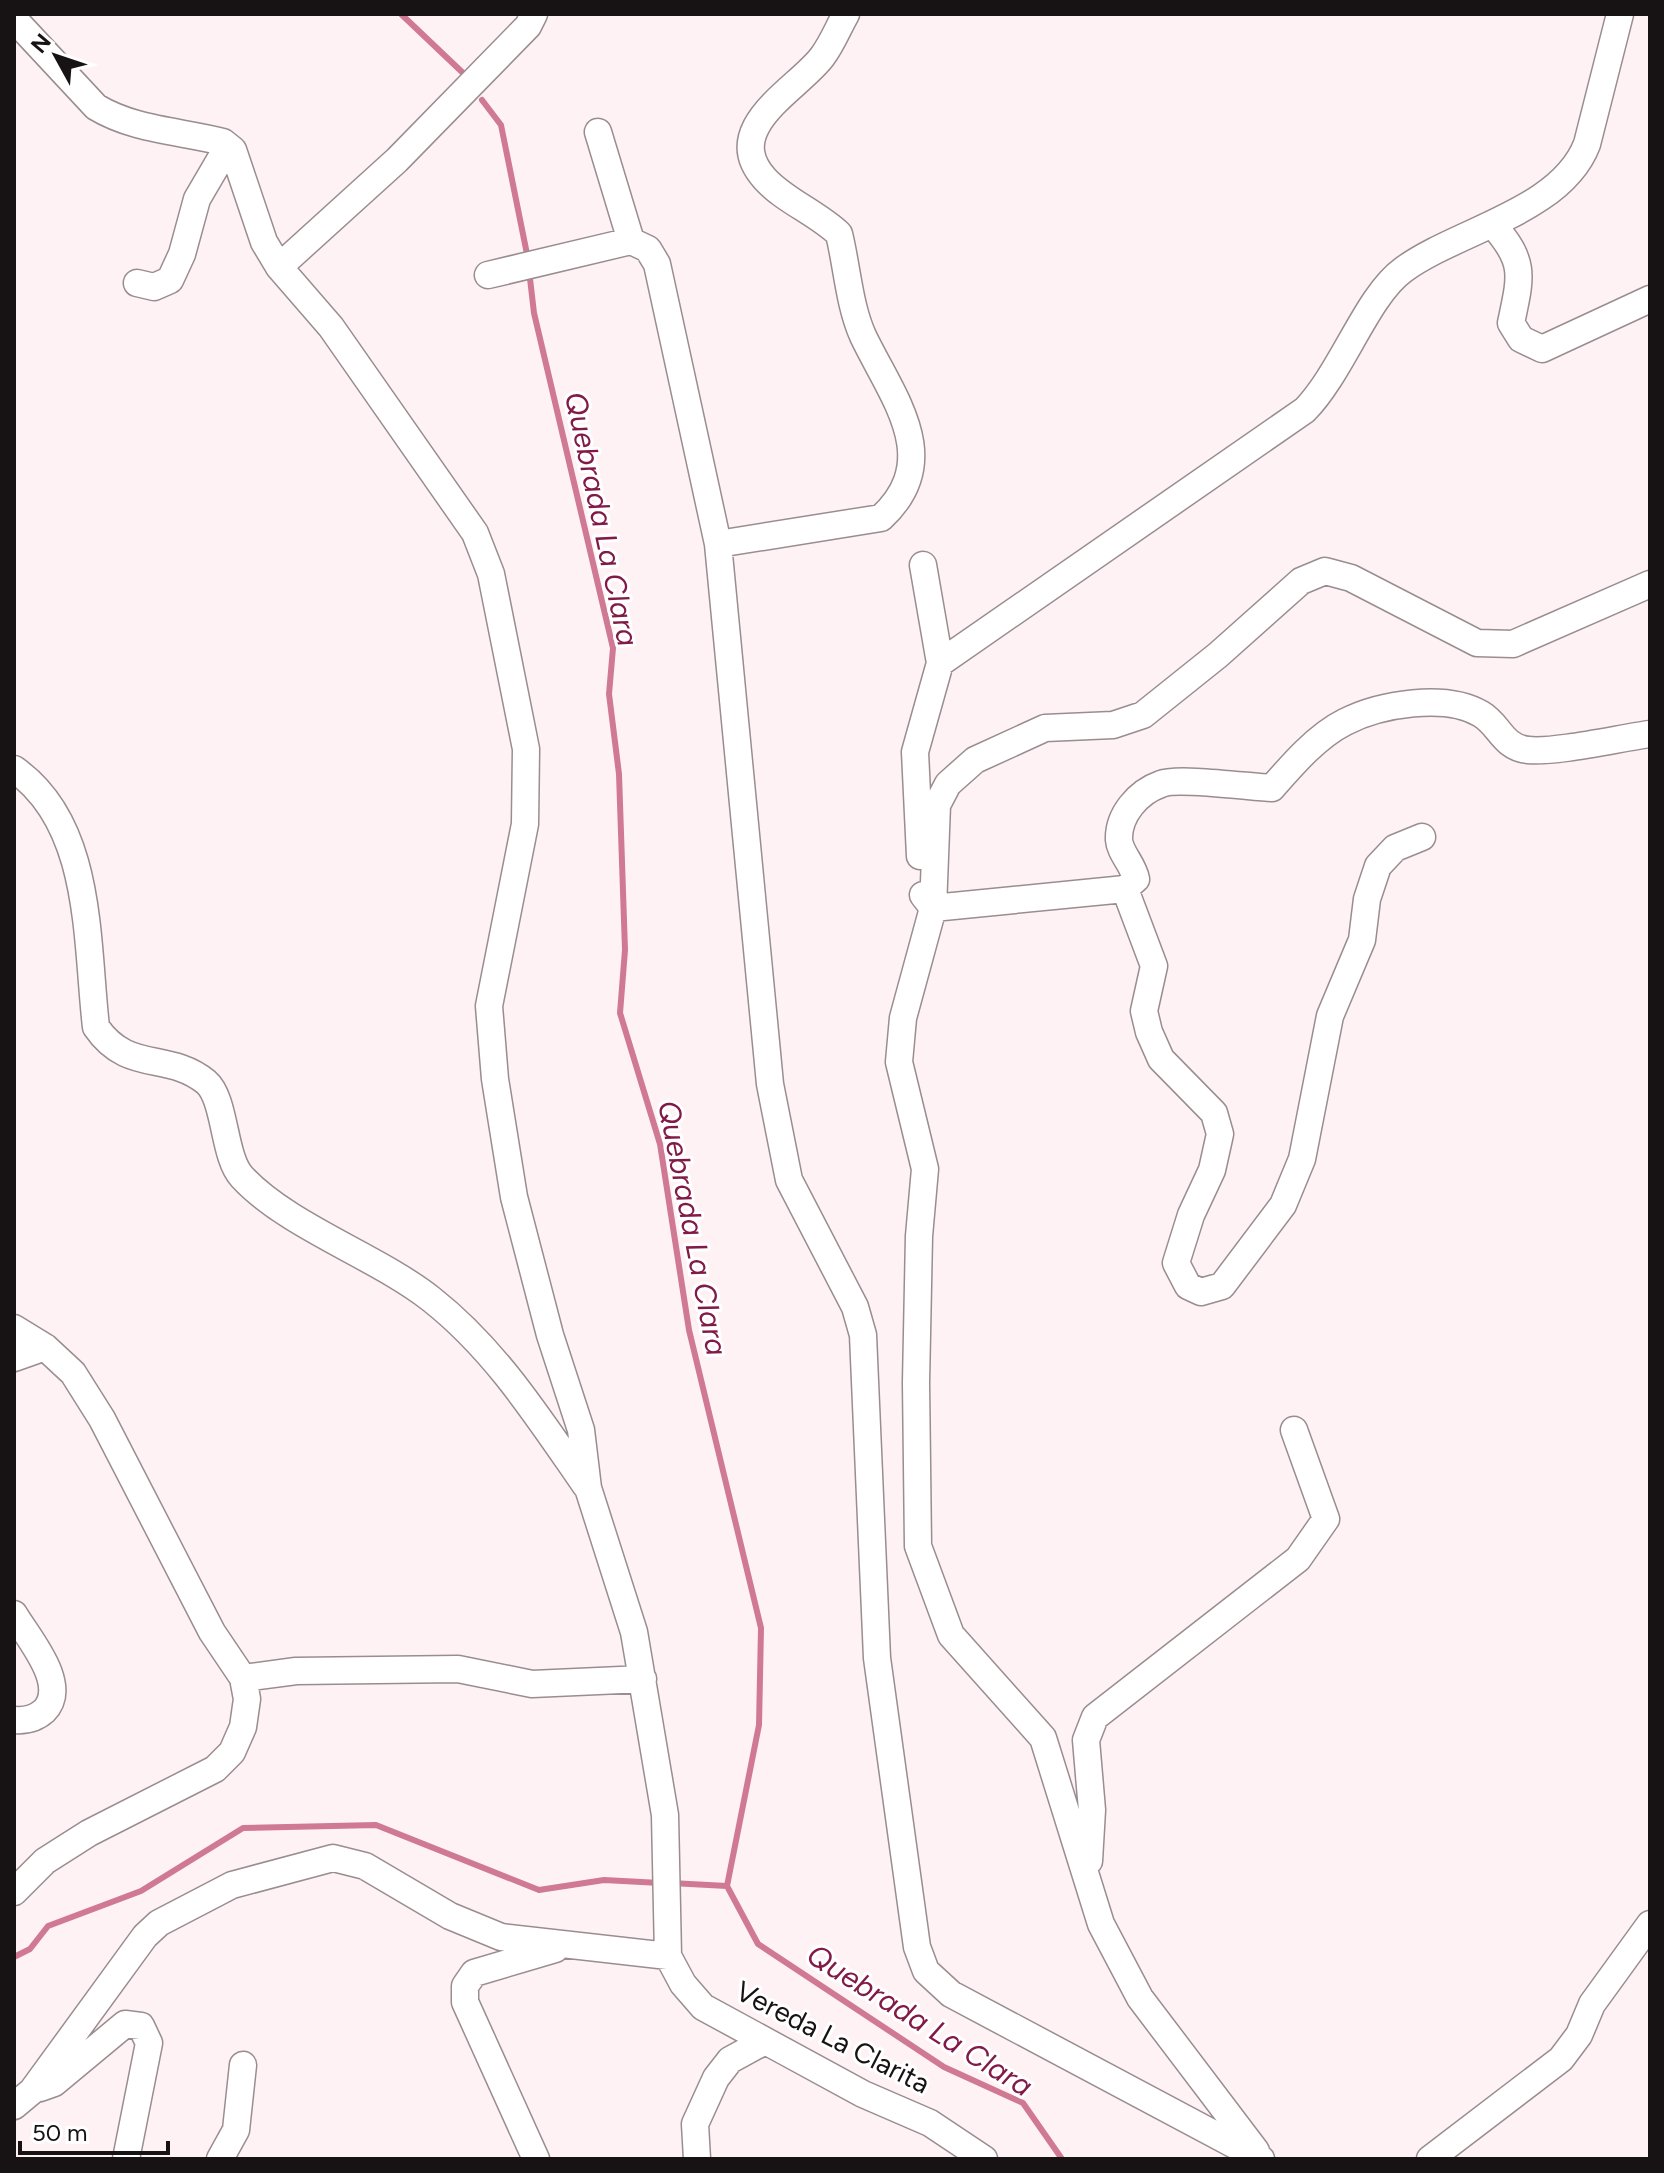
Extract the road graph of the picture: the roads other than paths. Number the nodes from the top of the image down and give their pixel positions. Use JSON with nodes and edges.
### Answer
{"nodes":[{"id":1,"x":534,"y":14,"type":"edge"},
{"id":2,"x":846,"y":14,"type":"edge"},
{"id":3,"x":1620,"y":14,"type":"edge"},
{"id":4,"x":14,"y":19,"type":"edge"},
{"id":5,"x":598,"y":132,"type":"dead end"},
{"id":6,"x":228,"y":146,"type":"junction"},
{"id":7,"x":1493,"y":225,"type":"junction"},
{"id":8,"x":631,"y":241,"type":"junction"},
{"id":9,"x":279,"y":267,"type":"junction"},
{"id":10,"x":488,"y":275,"type":"dead end"},
{"id":11,"x":137,"y":283,"type":"dead end"},
{"id":12,"x":1650,"y":299,"type":"edge"},
{"id":13,"x":718,"y":544,"type":"junction"},
{"id":14,"x":923,"y":565,"type":"dead end"},
{"id":15,"x":1650,"y":584,"type":"edge"},
{"id":16,"x":940,"y":663,"type":"junction"},
{"id":17,"x":1650,"y":734,"type":"edge"},
{"id":18,"x":14,"y":769,"type":"edge"},
{"id":19,"x":1422,"y":837,"type":"dead end"},
{"id":20,"x":1125,"y":889,"type":"junction"},
{"id":21,"x":933,"y":908,"type":"junction"},
{"id":22,"x":14,"y":1328,"type":"edge"},
{"id":23,"x":45,"y":1347,"type":"junction"},
{"id":24,"x":14,"y":1358,"type":"edge"},
{"id":25,"x":1294,"y":1430,"type":"dead end"},
{"id":26,"x":588,"y":1488,"type":"junction"},
{"id":27,"x":14,"y":1614,"type":"edge"},
{"id":28,"x":243,"y":1678,"type":"junction"},
{"id":29,"x":643,"y":1679,"type":"junction"},
{"id":30,"x":14,"y":1720,"type":"edge"},
{"id":31,"x":1088,"y":1880,"type":"junction"},
{"id":32,"x":14,"y":1892,"type":"edge"},
{"id":33,"x":1650,"y":1924,"type":"edge"},
{"id":34,"x":564,"y":1946,"type":"junction"},
{"id":35,"x":668,"y":1956,"type":"junction"},
{"id":36,"x":765,"y":2041,"type":"junction"},
{"id":37,"x":243,"y":2065,"type":"dead end"},
{"id":38,"x":23,"y":2098,"type":"edge"},
{"id":39,"x":126,"y":2159,"type":"edge"},
{"id":40,"x":220,"y":2159,"type":"edge"},
{"id":41,"x":536,"y":2159,"type":"edge"},
{"id":42,"x":697,"y":2159,"type":"edge"},
{"id":43,"x":984,"y":2159,"type":"edge"},
{"id":44,"x":1261,"y":2159,"type":"edge"},
{"id":45,"x":1430,"y":2159,"type":"edge"}],
"edges":[{"from":1,"to":9,"type":"street"},
{"from":2,"to":13,"type":"street"},
{"from":3,"to":7,"type":"street"},
{"from":4,"to":6,"type":"street"},
{"from":5,"to":8,"type":"street"},
{"from":6,"to":9,"type":"street"},
{"from":6,"to":11,"type":"street"},
{"from":7,"to":12,"type":"street"},
{"from":7,"to":16,"type":"street"},
{"from":8,"to":10,"type":"street"},
{"from":8,"to":13,"type":"street"},
{"from":9,"to":26,"type":"street"},
{"from":13,"to":44,"type":"street"},
{"from":14,"to":16,"type":"street"},
{"from":15,"to":21,"type":"street"},
{"from":16,"to":21,"type":"street"},
{"from":17,"to":20,"type":"street"},
{"from":18,"to":26,"type":"street"},
{"from":19,"to":20,"type":"street"},
{"from":20,"to":21,"type":"street"},
{"from":21,"to":31,"type":"street"},
{"from":22,"to":23,"type":"street"},
{"from":23,"to":24,"type":"street"},
{"from":23,"to":28,"type":"street"},
{"from":25,"to":31,"type":"street"},
{"from":26,"to":29,"type":"street"},
{"from":27,"to":30,"type":"street"},
{"from":28,"to":29,"type":"street"},
{"from":28,"to":32,"type":"street"},
{"from":29,"to":35,"type":"street"},
{"from":31,"to":44,"type":"street"},
{"from":33,"to":45,"type":"street"},
{"from":34,"to":35,"type":"street"},
{"from":34,"to":38,"type":"street"},
{"from":34,"to":41,"type":"street"},
{"from":35,"to":36,"type":"street","name":"Vereda La Clarita"},
{"from":36,"to":42,"type":"street"},
{"from":36,"to":43,"type":"street","name":"Vereda La Clarita"},
{"from":37,"to":40,"type":"street"},
{"from":38,"to":39,"type":"street"}]}
